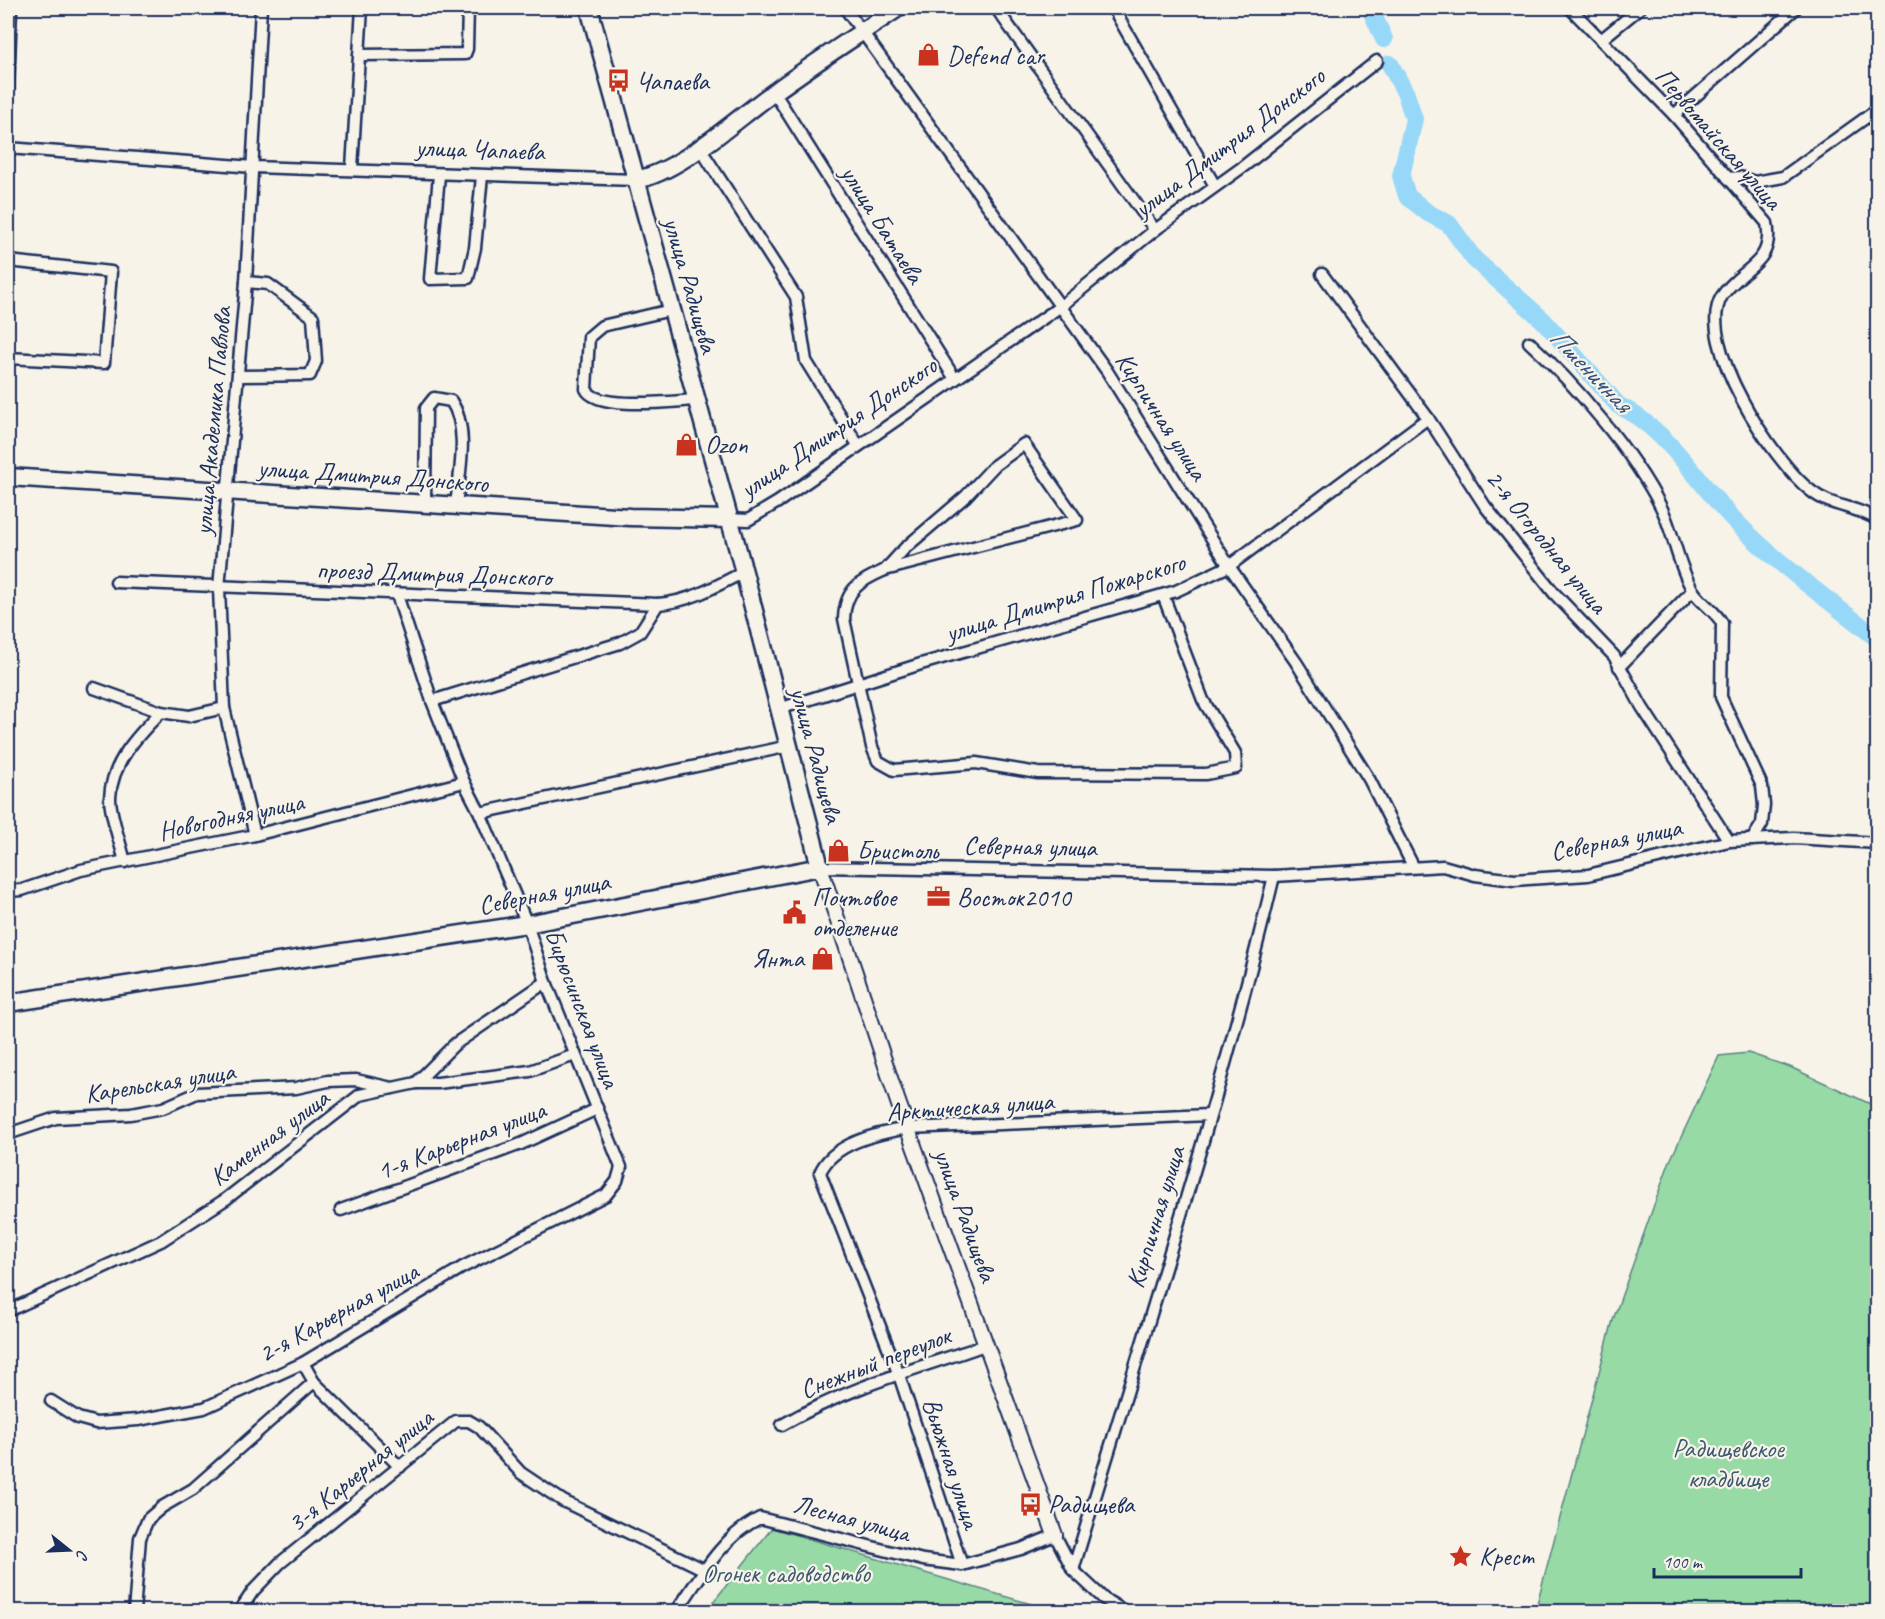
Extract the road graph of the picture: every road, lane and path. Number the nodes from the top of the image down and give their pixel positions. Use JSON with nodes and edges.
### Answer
{"nodes":[{"id":1,"x":11,"y":8,"type":"edge"},
{"id":2,"x":261,"y":8,"type":"edge"},
{"id":3,"x":362,"y":8,"type":"edge"},
{"id":4,"x":468,"y":8,"type":"edge"},
{"id":5,"x":589,"y":8,"type":"edge"},
{"id":6,"x":845,"y":8,"type":"edge"},
{"id":7,"x":898,"y":8,"type":"edge"},
{"id":8,"x":996,"y":8,"type":"edge"},
{"id":9,"x":1113,"y":8,"type":"edge"},
{"id":10,"x":1570,"y":8,"type":"edge"},
{"id":11,"x":1640,"y":8,"type":"edge"},
{"id":12,"x":1796,"y":8,"type":"edge"},
{"id":13,"x":862,"y":32,"type":"junction"},
{"id":14,"x":1602,"y":39,"type":"junction"},
{"id":15,"x":359,"y":55,"type":"junction"},
{"id":16,"x":1377,"y":61,"type":"dead end"},
{"id":17,"x":8,"y":92,"type":"edge"},
{"id":18,"x":774,"y":92,"type":"junction"},
{"id":19,"x":1878,"y":109,"type":"edge"},
{"id":20,"x":1674,"y":115,"type":"junction"},
{"id":21,"x":8,"y":148,"type":"edge"},
{"id":22,"x":700,"y":148,"type":"junction"},
{"id":23,"x":253,"y":167,"type":"junction"},
{"id":24,"x":352,"y":168,"type":"junction"},
{"id":25,"x":439,"y":175,"type":"junction"},
{"id":26,"x":483,"y":176,"type":"junction"},
{"id":27,"x":1728,"y":178,"type":"junction"},
{"id":28,"x":635,"y":180,"type":"junction"},
{"id":29,"x":1215,"y":186,"type":"junction"},
{"id":30,"x":1155,"y":230,"type":"junction"},
{"id":31,"x":8,"y":261,"type":"edge"},
{"id":32,"x":1322,"y":274,"type":"dead end"},
{"id":33,"x":246,"y":282,"type":"junction"},
{"id":34,"x":1061,"y":306,"type":"junction"},
{"id":35,"x":671,"y":310,"type":"junction"},
{"id":36,"x":1529,"y":342,"type":"dead end"},
{"id":37,"x":8,"y":358,"type":"edge"},
{"id":38,"x":239,"y":376,"type":"junction"},
{"id":39,"x":954,"y":379,"type":"junction"},
{"id":40,"x":696,"y":400,"type":"junction"},
{"id":41,"x":1428,"y":418,"type":"junction"},
{"id":42,"x":858,"y":445,"type":"junction"},
{"id":43,"x":8,"y":477,"type":"edge"},
{"id":44,"x":229,"y":491,"type":"junction"},
{"id":45,"x":424,"y":504,"type":"junction"},
{"id":46,"x":456,"y":506,"type":"junction"},
{"id":47,"x":729,"y":519,"type":"junction"},
{"id":48,"x":1878,"y":520,"type":"edge"},
{"id":49,"x":1229,"y":566,"type":"junction"},
{"id":50,"x":885,"y":570,"type":"junction"},
{"id":51,"x":744,"y":572,"type":"junction"},
{"id":52,"x":116,"y":582,"type":"dead end"},
{"id":53,"x":219,"y":588,"type":"junction"},
{"id":54,"x":1692,"y":591,"type":"junction"},
{"id":55,"x":397,"y":595,"type":"junction"},
{"id":56,"x":1163,"y":595,"type":"junction"},
{"id":57,"x":658,"y":604,"type":"junction"},
{"id":58,"x":1620,"y":667,"type":"junction"},
{"id":59,"x":858,"y":684,"type":"junction"},
{"id":60,"x":94,"y":688,"type":"dead end"},
{"id":61,"x":432,"y":701,"type":"junction"},
{"id":62,"x":224,"y":708,"type":"junction"},
{"id":63,"x":779,"y":709,"type":"junction"},
{"id":64,"x":161,"y":712,"type":"junction"},
{"id":65,"x":789,"y":746,"type":"junction"},
{"id":66,"x":464,"y":782,"type":"junction"},
{"id":67,"x":480,"y":813,"type":"junction"},
{"id":68,"x":255,"y":836,"type":"junction"},
{"id":69,"x":1752,"y":840,"type":"junction"},
{"id":70,"x":1729,"y":842,"type":"junction"},
{"id":71,"x":1878,"y":843,"type":"edge"},
{"id":72,"x":125,"y":861,"type":"junction"},
{"id":73,"x":1413,"y":866,"type":"junction"},
{"id":74,"x":820,"y":867,"type":"junction"},
{"id":75,"x":1275,"y":876,"type":"junction"},
{"id":76,"x":8,"y":891,"type":"edge"},
{"id":77,"x":527,"y":924,"type":"junction"},
{"id":78,"x":546,"y":982,"type":"junction"},
{"id":79,"x":8,"y":1003,"type":"edge"},
{"id":80,"x":575,"y":1055,"type":"junction"},
{"id":81,"x":416,"y":1083,"type":"junction"},
{"id":82,"x":392,"y":1088,"type":"junction"},
{"id":83,"x":597,"y":1109,"type":"junction"},
{"id":84,"x":1209,"y":1114,"type":"junction"},
{"id":85,"x":908,"y":1128,"type":"junction"},
{"id":86,"x":8,"y":1134,"type":"edge"},
{"id":87,"x":621,"y":1167,"type":"joint"},
{"id":88,"x":341,"y":1210,"type":"dead end"},
{"id":89,"x":8,"y":1311,"type":"edge"},
{"id":90,"x":985,"y":1345,"type":"junction"},
{"id":91,"x":303,"y":1363,"type":"junction"},
{"id":92,"x":899,"y":1375,"type":"junction"},
{"id":93,"x":314,"y":1382,"type":"junction"},
{"id":94,"x":51,"y":1401,"type":"dead end"},
{"id":95,"x":782,"y":1425,"type":"dead end"},
{"id":96,"x":400,"y":1467,"type":"junction"},
{"id":97,"x":1055,"y":1535,"type":"junction"},
{"id":98,"x":962,"y":1565,"type":"junction"},
{"id":99,"x":705,"y":1570,"type":"junction"},
{"id":100,"x":1073,"y":1570,"type":"junction"},
{"id":101,"x":134,"y":1611,"type":"edge"},
{"id":102,"x":240,"y":1611,"type":"edge"},
{"id":103,"x":676,"y":1611,"type":"edge"},
{"id":104,"x":1125,"y":1611,"type":"edge"}],
"edges":[{"from":1,"to":17,"type":"street"},
{"from":2,"to":23,"type":"street","name":"улица Академика Павлова"},
{"from":3,"to":15,"type":"street"},
{"from":4,"to":15,"type":"street"},
{"from":5,"to":28,"type":"main road","name":"улица Радищева"},
{"from":6,"to":13,"type":"street","name":"Кирпичная улица"},
{"from":7,"to":13,"type":"main road","name":"улица Чапаева"},
{"from":8,"to":30,"type":"street"},
{"from":9,"to":29,"type":"street"},
{"from":10,"to":14,"type":"street","name":"Первомайская улица"},
{"from":11,"to":14,"type":"street"},
{"from":12,"to":20,"type":"street"},
{"from":13,"to":18,"type":"main road","name":"улица Чапаева"},
{"from":13,"to":34,"type":"street","name":"Кирпичная улица"},
{"from":14,"to":20,"type":"street","name":"Первомайская улица"},
{"from":15,"to":24,"type":"street"},
{"from":16,"to":29,"type":"street","name":"улица Дмитрия Донского"},
{"from":18,"to":22,"type":"main road","name":"улица Чапаева"},
{"from":18,"to":39,"type":"street","name":"улица Батаева"},
{"from":19,"to":27,"type":"street"},
{"from":20,"to":27,"type":"street","name":"Первомайская улица"},
{"from":21,"to":23,"type":"street","name":"улица Чапаева"},
{"from":22,"to":28,"type":"main road","name":"улица Чапаева"},
{"from":22,"to":42,"type":"street"},
{"from":23,"to":24,"type":"street","name":"улица Чапаева"},
{"from":23,"to":33,"type":"street","name":"улица Академика Павлова"},
{"from":24,"to":25,"type":"street","name":"улица Чапаева"},
{"from":25,"to":26,"type":"street","name":"улица Чапаева"},
{"from":25,"to":26,"type":"street"},
{"from":26,"to":28,"type":"street","name":"улица Чапаева"},
{"from":27,"to":48,"type":"street","name":"Первомайская улица"},
{"from":28,"to":35,"type":"main road","name":"улица Радищева"},
{"from":29,"to":30,"type":"street","name":"улица Дмитрия Донского"},
{"from":30,"to":34,"type":"street","name":"улица Дмитрия Донского"},
{"from":31,"to":37,"type":"street"},
{"from":32,"to":41,"type":"street","name":"2-я Огородная улица"},
{"from":33,"to":38,"type":"street","name":"улица Академика Павлова"},
{"from":33,"to":38,"type":"street"},
{"from":34,"to":39,"type":"street","name":"улица Дмитрия Донского"},
{"from":34,"to":49,"type":"street","name":"Кирпичная улица"},
{"from":35,"to":40,"type":"main road","name":"улица Радищева"},
{"from":35,"to":40,"type":"street"},
{"from":36,"to":54,"type":"street"},
{"from":38,"to":44,"type":"street","name":"улица Академика Павлова"},
{"from":39,"to":42,"type":"street","name":"улица Дмитрия Донского"},
{"from":40,"to":47,"type":"main road","name":"улица Радищева"},
{"from":41,"to":49,"type":"street","name":"улица Дмитрия Пожарского"},
{"from":41,"to":58,"type":"street","name":"2-я Огородная улица"},
{"from":42,"to":47,"type":"street","name":"улица Дмитрия Донского"},
{"from":43,"to":44,"type":"main road","name":"улица Дмитрия Донского"},
{"from":44,"to":45,"type":"main road","name":"улица Дмитрия Донского"},
{"from":44,"to":53,"type":"street","name":"улица Академика Павлова"},
{"from":45,"to":46,"type":"main road","name":"улица Дмитрия Донского"},
{"from":45,"to":46,"type":"street"},
{"from":46,"to":47,"type":"main road","name":"улица Дмитрия Донского"},
{"from":47,"to":51,"type":"main road","name":"улица Радищева"},
{"from":49,"to":56,"type":"street","name":"улица Дмитрия Пожарского"},
{"from":49,"to":73,"type":"street","name":"Кирпичная улица"},
{"from":50,"to":50,"type":"street"},
{"from":50,"to":59,"type":"street"},
{"from":51,"to":57,"type":"street","name":"проезд Дмитрия Донского"},
{"from":51,"to":63,"type":"main road","name":"улица Радищева"},
{"from":52,"to":53,"type":"street","name":"проезд Дмитрия Донского"},
{"from":53,"to":55,"type":"street","name":"проезд Дмитрия Донского"},
{"from":53,"to":62,"type":"street","name":"улица Академика Павлова"},
{"from":54,"to":58,"type":"street"},
{"from":54,"to":69,"type":"street"},
{"from":55,"to":57,"type":"street","name":"проезд Дмитрия Донского"},
{"from":55,"to":61,"type":"street","name":"Бирюсинская улица"},
{"from":56,"to":59,"type":"street","name":"улица Дмитрия Пожарского"},
{"from":56,"to":59,"type":"street"},
{"from":57,"to":61,"type":"street"},
{"from":58,"to":70,"type":"street","name":"2-я Огородная улица"},
{"from":59,"to":63,"type":"street","name":"улица Дмитрия Пожарского"},
{"from":60,"to":64,"type":"street"},
{"from":61,"to":66,"type":"street","name":"Бирюсинская улица"},
{"from":62,"to":64,"type":"street"},
{"from":62,"to":68,"type":"street","name":"улица Академика Павлова"},
{"from":63,"to":65,"type":"main road","name":"улица Радищева"},
{"from":64,"to":72,"type":"street"},
{"from":65,"to":67,"type":"street"},
{"from":65,"to":74,"type":"main road","name":"улица Радищева"},
{"from":66,"to":67,"type":"street","name":"Бирюсинская улица"},
{"from":66,"to":68,"type":"street","name":"Новогодняя улица"},
{"from":67,"to":77,"type":"street","name":"Бирюсинская улица"},
{"from":68,"to":72,"type":"street","name":"Новогодняя улица"},
{"from":69,"to":70,"type":"street","name":"Северная улица"},
{"from":69,"to":71,"type":"street","name":"Северная улица"},
{"from":70,"to":73,"type":"street","name":"Северная улица"},
{"from":72,"to":76,"type":"street","name":"Новогодняя улица"},
{"from":73,"to":75,"type":"street","name":"Северная улица"},
{"from":74,"to":75,"type":"street","name":"Северная улица"},
{"from":74,"to":77,"type":"main road","name":"Северная улица"},
{"from":74,"to":85,"type":"street","name":"улица Радищева"},
{"from":75,"to":84,"type":"street","name":"Кирпичная улица"},
{"from":77,"to":78,"type":"street","name":"Бирюсинская улица"},
{"from":77,"to":79,"type":"main road","name":"Северная улица"},
{"from":78,"to":80,"type":"street","name":"Бирюсинская улица"},
{"from":78,"to":81,"type":"street"},
{"from":80,"to":81,"type":"street","name":"Каменная улица"},
{"from":80,"to":83,"type":"street","name":"Бирюсинская улица"},
{"from":81,"to":82,"type":"street","name":"Каменная улица"},
{"from":82,"to":86,"type":"street","name":"Карельская улица"},
{"from":82,"to":89,"type":"street","name":"Каменная улица"},
{"from":83,"to":87,"type":"street","name":"Бирюсинская улица"},
{"from":83,"to":88,"type":"street","name":"1-я Карьерная улица"},
{"from":84,"to":85,"type":"street","name":"Арктическая улица"},
{"from":84,"to":100,"type":"street","name":"Кирпичная улица"},
{"from":85,"to":90,"type":"street","name":"улица Радищева"},
{"from":85,"to":92,"type":"street","name":"Арктическая улица"},
{"from":87,"to":91,"type":"street","name":"2-я Карьерная улица"},
{"from":90,"to":92,"type":"street","name":"Снежный переулок"},
{"from":90,"to":97,"type":"street","name":"улица Радищева"},
{"from":91,"to":93,"type":"street"},
{"from":91,"to":94,"type":"street","name":"2-я Карьерная улица"},
{"from":92,"to":95,"type":"street","name":"Снежный переулок"},
{"from":92,"to":98,"type":"street","name":"Вьюжная улица"},
{"from":93,"to":96,"type":"street"},
{"from":93,"to":101,"type":"street","name":"2-я Карьерная улица"},
{"from":96,"to":99,"type":"street","name":"3-я Карьерная улица"},
{"from":96,"to":102,"type":"street","name":"3-я Карьерная улица"},
{"from":97,"to":98,"type":"street","name":"Лесная улица"},
{"from":97,"to":100,"type":"street"},
{"from":98,"to":99,"type":"street","name":"Лесная улица"},
{"from":99,"to":103,"type":"street","name":"Лесная улица"},
{"from":100,"to":104,"type":"street"}]}
